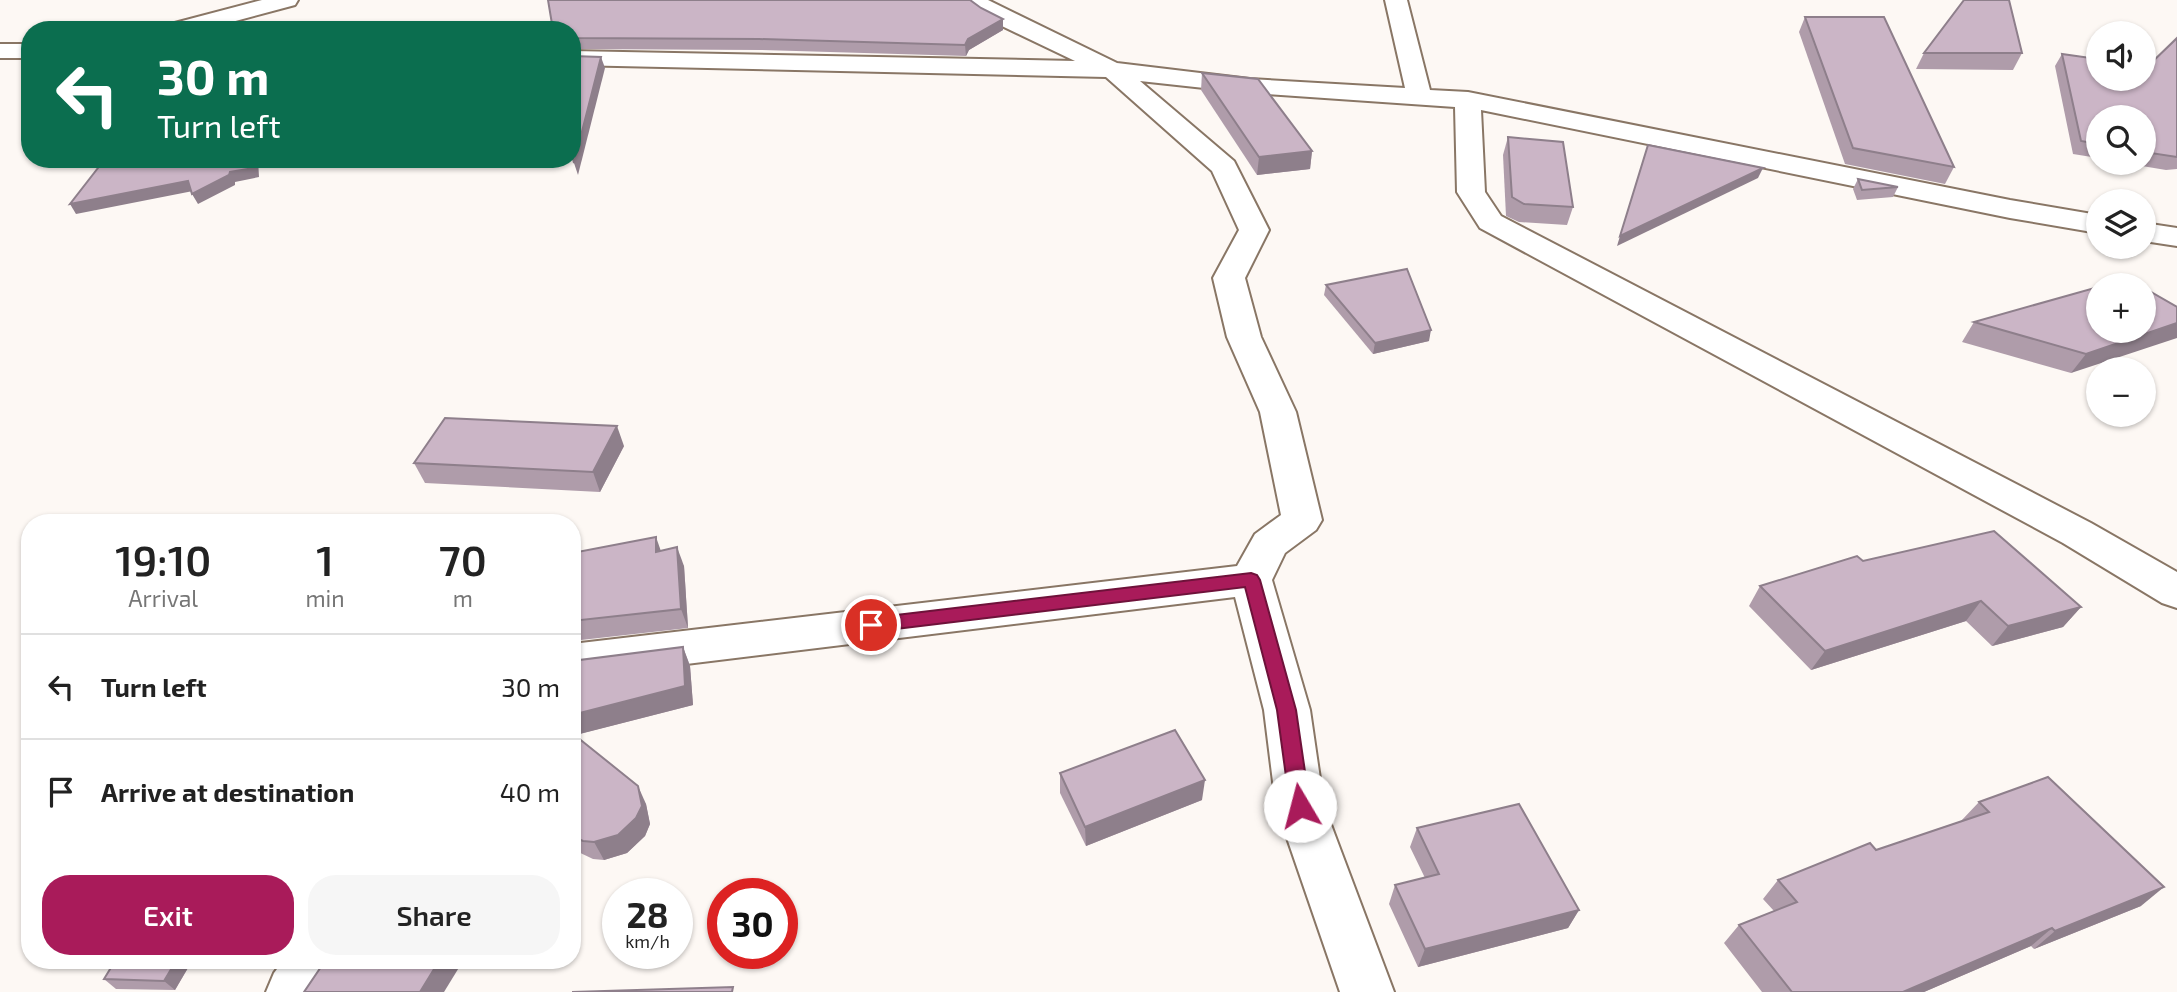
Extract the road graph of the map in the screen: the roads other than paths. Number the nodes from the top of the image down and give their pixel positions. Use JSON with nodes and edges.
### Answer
{"nodes":[{"id":1,"x":287,"y":0,"type":"edge"},
{"id":2,"x":973,"y":0,"type":"edge"},
{"id":3,"x":1396,"y":0,"type":"edge"},
{"id":4,"x":209,"y":21,"type":"edge"},
{"id":5,"x":0,"y":51,"type":"edge"},
{"id":6,"x":21,"y":51,"type":"edge"},
{"id":7,"x":581,"y":58,"type":"edge"},
{"id":8,"x":1112,"y":70,"type":"junction"},
{"id":9,"x":1419,"y":95,"type":"junction"},
{"id":10,"x":1468,"y":100,"type":"junction"},
{"id":11,"x":2086,"y":222,"type":"edge"},
{"id":12,"x":2156,"y":234,"type":"edge"},
{"id":13,"x":2177,"y":237,"type":"edge"},
{"id":14,"x":1251,"y":580,"type":"junction"},
{"id":15,"x":2177,"y":592,"type":"edge"},
{"id":16,"x":581,"y":660,"type":"edge"},
{"id":17,"x":310,"y":969,"type":"edge"},
{"id":18,"x":293,"y":992,"type":"edge"},
{"id":19,"x":1367,"y":992,"type":"edge"}],
"edges":[{"from":1,"to":4,"type":"street"},
{"from":2,"to":8,"type":"street"},
{"from":3,"to":9,"type":"street"},
{"from":5,"to":6,"type":"street"},
{"from":7,"to":8,"type":"street"},
{"from":8,"to":9,"type":"street"},
{"from":8,"to":14,"type":"street"},
{"from":9,"to":10,"type":"street"},
{"from":10,"to":11,"type":"street"},
{"from":10,"to":15,"type":"street"},
{"from":12,"to":13,"type":"street"},
{"from":14,"to":16,"type":"street"},
{"from":14,"to":19,"type":"street"},
{"from":17,"to":18,"type":"street"}]}
